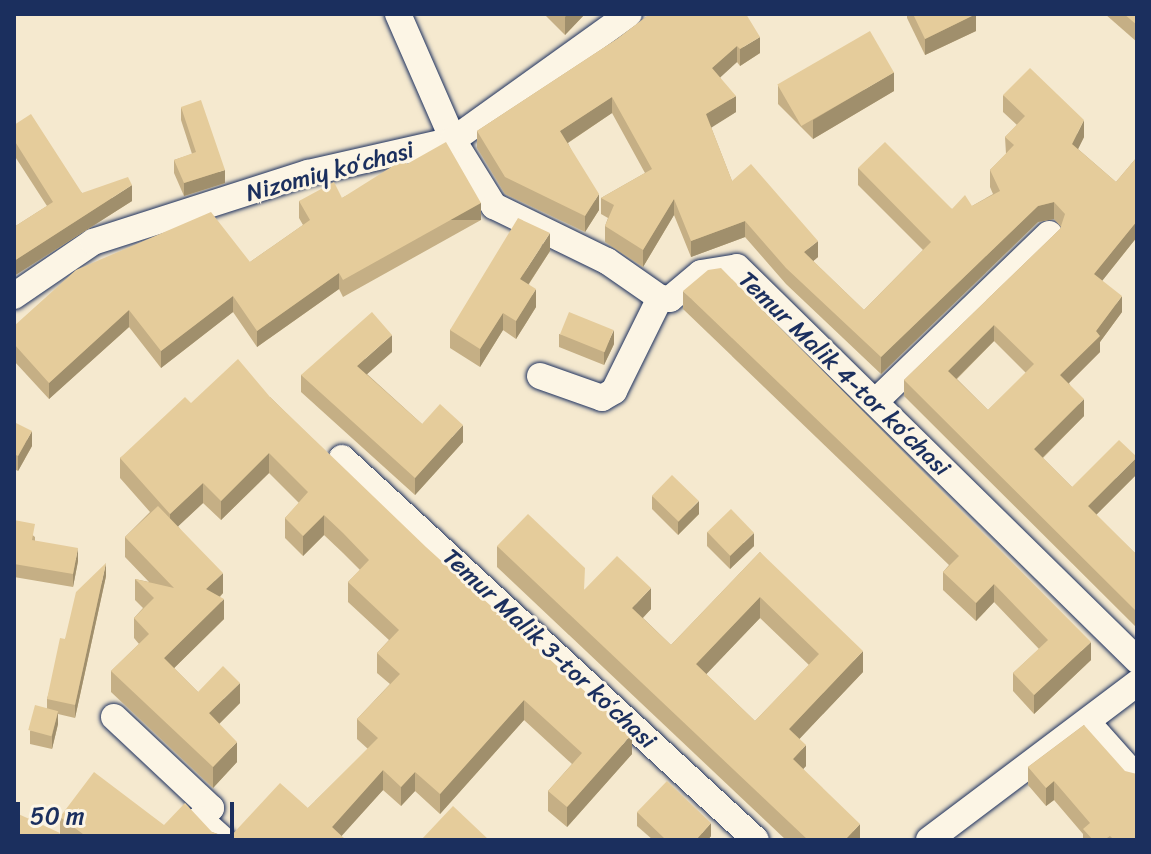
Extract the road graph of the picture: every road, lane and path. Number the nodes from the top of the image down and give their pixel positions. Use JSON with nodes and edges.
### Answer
{"nodes":[{"id":1,"x":398,"y":14,"type":"edge"},
{"id":2,"x":629,"y":14,"type":"edge"},
{"id":3,"x":453,"y":140,"type":"junction"},
{"id":4,"x":1049,"y":234,"type":"dead end"},
{"id":5,"x":14,"y":296,"type":"edge"},
{"id":6,"x":660,"y":298,"type":"junction"},
{"id":7,"x":540,"y":376,"type":"dead end"},
{"id":8,"x":875,"y":402,"type":"junction"},
{"id":9,"x":342,"y":458,"type":"dead end"},
{"id":10,"x":1137,"y":660,"type":"edge"},
{"id":11,"x":1137,"y":683,"type":"edge"},
{"id":12,"x":114,"y":717,"type":"dead end"},
{"id":13,"x":1088,"y":723,"type":"junction"},
{"id":14,"x":1137,"y":778,"type":"edge"},
{"id":15,"x":223,"y":840,"type":"edge"},
{"id":16,"x":756,"y":840,"type":"edge"},
{"id":17,"x":929,"y":840,"type":"edge"}],
"edges":[{"from":1,"to":3,"type":"street"},
{"from":2,"to":3,"type":"street","name":"Nizomiy koʻchasi"},
{"from":3,"to":5,"type":"street","name":"Nizomiy koʻchasi"},
{"from":3,"to":6,"type":"street"},
{"from":4,"to":8,"type":"street"},
{"from":6,"to":7,"type":"street"},
{"from":6,"to":8,"type":"street","name":"Temur Malik 4-tor koʻchasi"},
{"from":8,"to":10,"type":"street","name":"Temur Malik 4-tor koʻchasi"},
{"from":9,"to":16,"type":"street","name":"Temur Malik 3-tor koʻchasi"},
{"from":11,"to":13,"type":"street"},
{"from":12,"to":15,"type":"street"},
{"from":13,"to":14,"type":"street"},
{"from":13,"to":17,"type":"street"}]}
